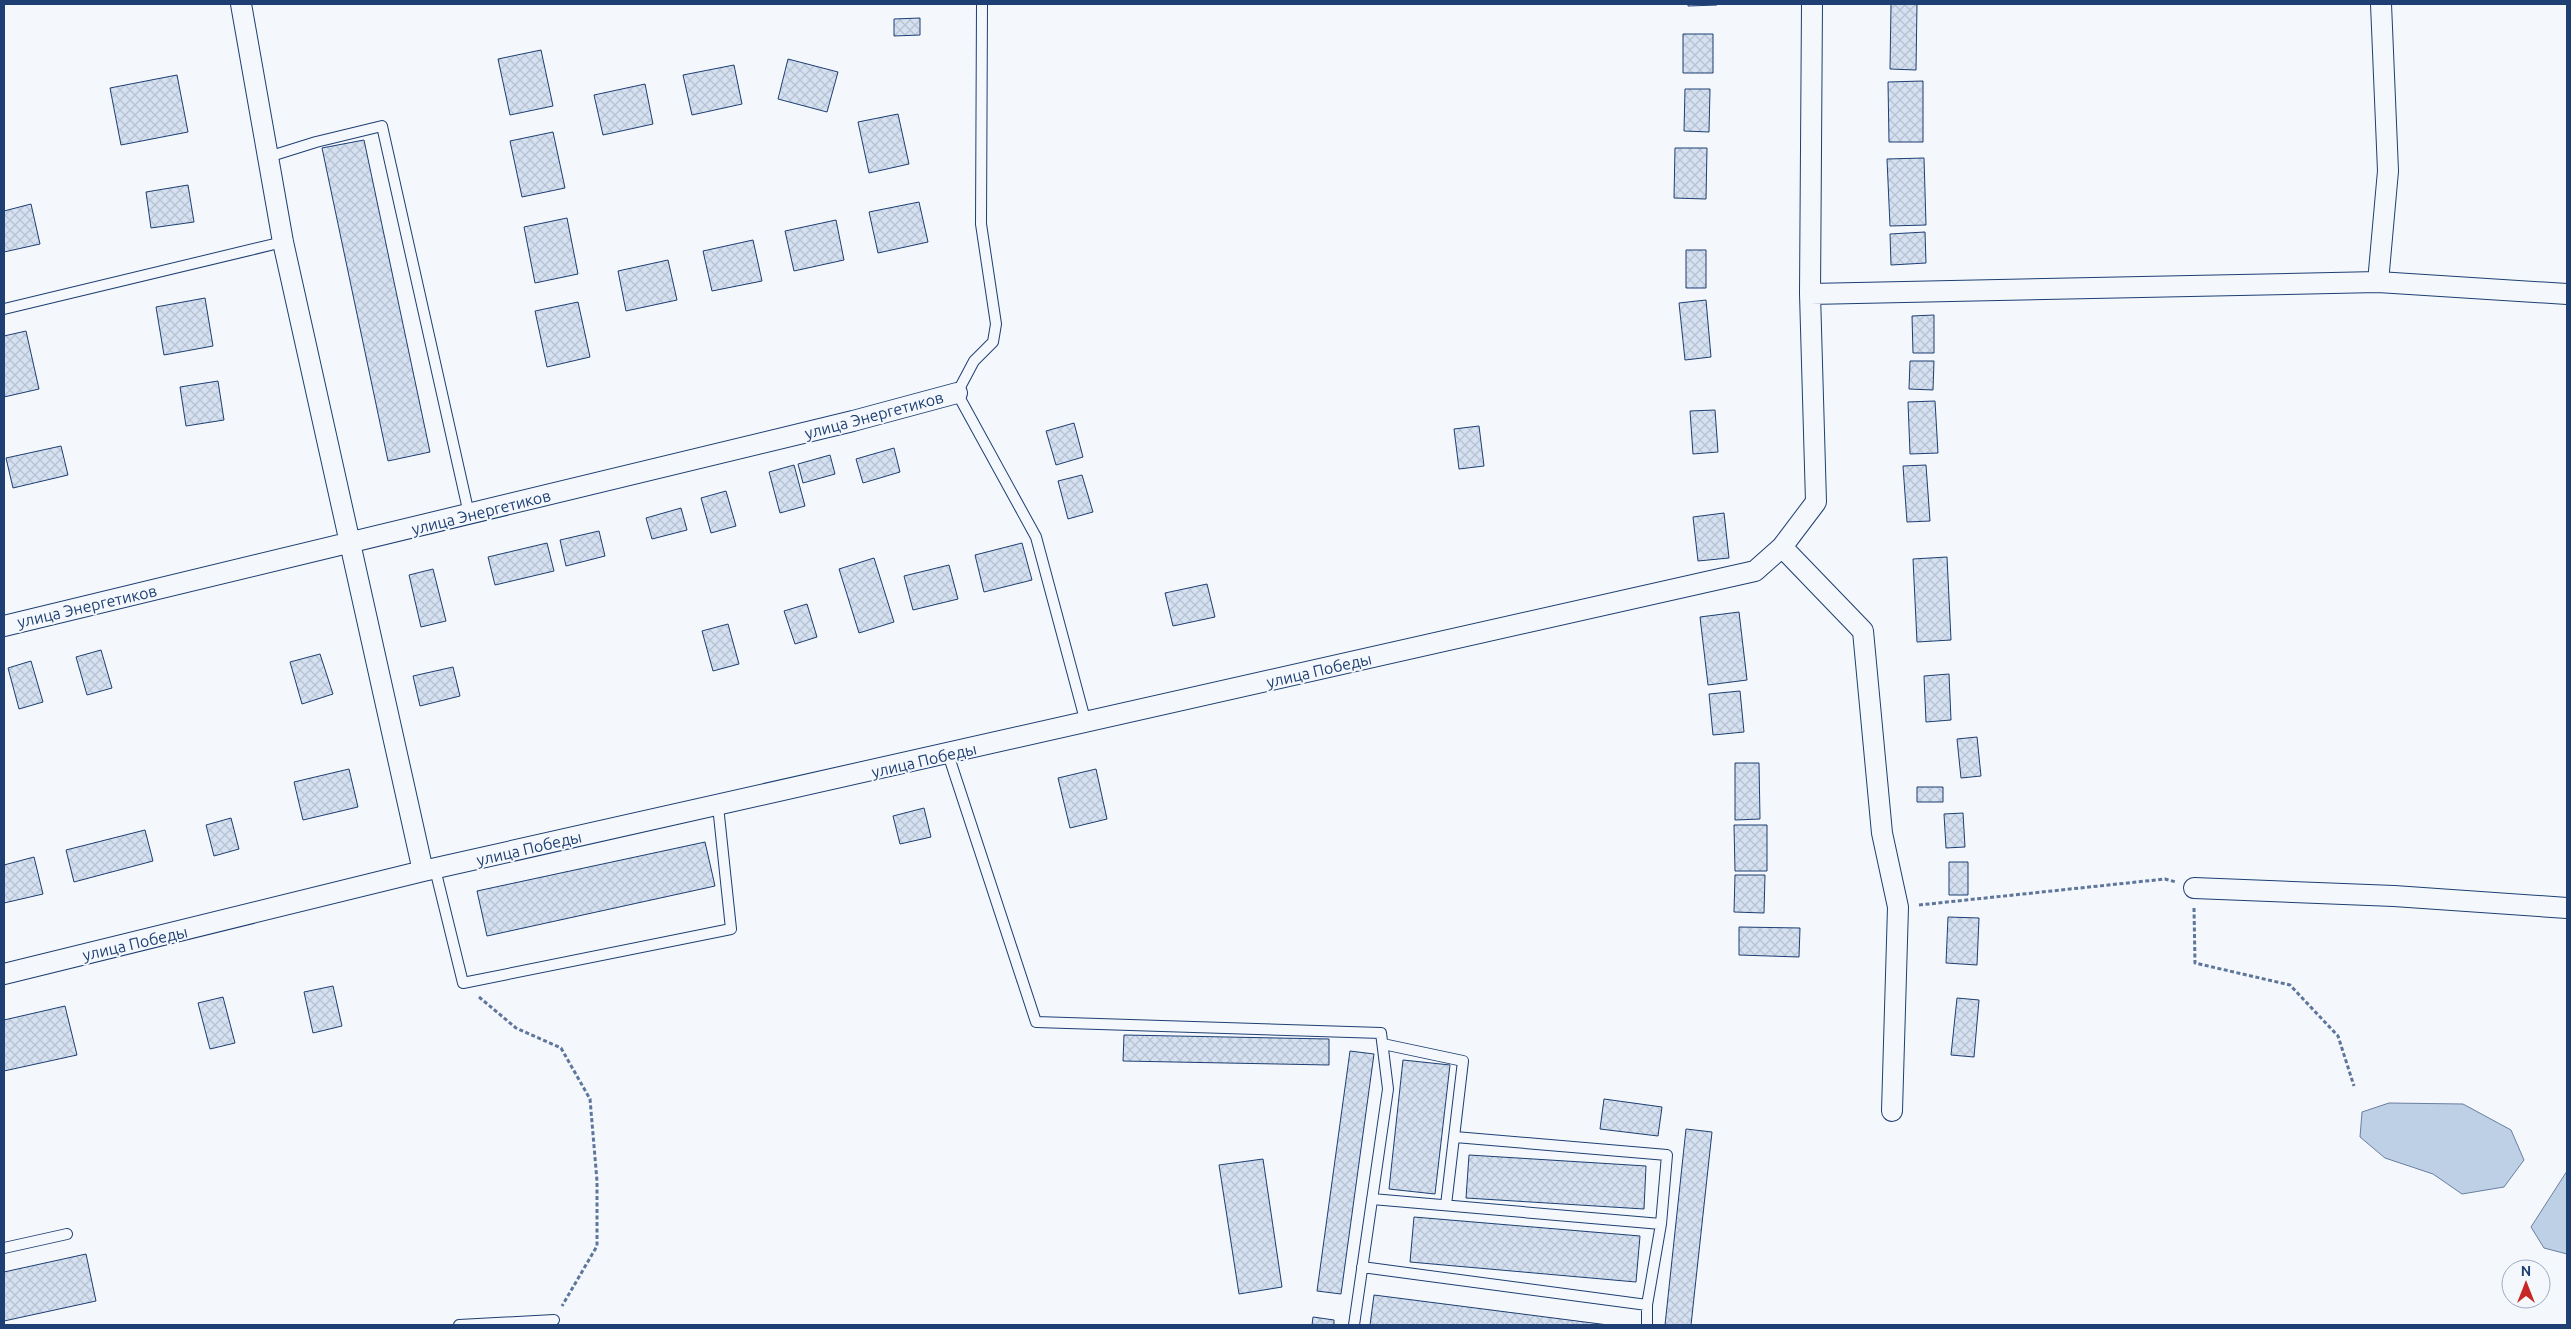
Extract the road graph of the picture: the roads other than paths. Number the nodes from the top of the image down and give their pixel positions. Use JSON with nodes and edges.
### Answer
{"nodes":[{"id":1,"x":241,"y":4,"type":"edge"},
{"id":2,"x":982,"y":4,"type":"edge"},
{"id":3,"x":1812,"y":4,"type":"edge"},
{"id":4,"x":2381,"y":4,"type":"edge"},
{"id":5,"x":268,"y":157,"type":"junction"},
{"id":6,"x":283,"y":242,"type":"junction"},
{"id":7,"x":2378,"y":282,"type":"junction"},
{"id":8,"x":1810,"y":294,"type":"junction"},
{"id":9,"x":2567,"y":294,"type":"edge"},
{"id":10,"x":4,"y":309,"type":"edge"},
{"id":11,"x":957,"y":393,"type":"junction"},
{"id":12,"x":469,"y":514,"type":"junction"},
{"id":13,"x":351,"y":543,"type":"junction"},
{"id":14,"x":1782,"y":547,"type":"junction"},
{"id":15,"x":4,"y":626,"type":"edge"},
{"id":16,"x":1086,"y":723,"type":"junction"},
{"id":17,"x":948,"y":754,"type":"junction"},
{"id":18,"x":718,"y":806,"type":"junction"},
{"id":19,"x":429,"y":870,"type":"junction"},
{"id":20,"x":2194,"y":888,"type":"road end"},
{"id":21,"x":2567,"y":908,"type":"edge"},
{"id":22,"x":4,"y":974,"type":"edge"},
{"id":23,"x":1383,"y":1044,"type":"junction"},
{"id":24,"x":1892,"y":1111,"type":"dead end"},
{"id":25,"x":1455,"y":1137,"type":"junction"},
{"id":26,"x":1372,"y":1199,"type":"junction"},
{"id":27,"x":1446,"y":1206,"type":"junction"},
{"id":28,"x":1661,"y":1224,"type":"junction"},
{"id":29,"x":67,"y":1234,"type":"dead end"},
{"id":30,"x":4,"y":1248,"type":"edge"},
{"id":31,"x":1362,"y":1267,"type":"junction"},
{"id":32,"x":1647,"y":1305,"type":"junction"},
{"id":33,"x":554,"y":1320,"type":"road end"},
{"id":34,"x":459,"y":1325,"type":"edge"},
{"id":35,"x":1354,"y":1325,"type":"edge"},
{"id":36,"x":1647,"y":1325,"type":"edge"}],
"edges":[{"from":1,"to":5,"type":"street"},
{"from":2,"to":11,"type":"lane"},
{"from":3,"to":8,"type":"street"},
{"from":4,"to":7,"type":"street"},
{"from":5,"to":6,"type":"street"},
{"from":5,"to":12,"type":"lane"},
{"from":6,"to":10,"type":"lane"},
{"from":6,"to":13,"type":"street"},
{"from":7,"to":8,"type":"street"},
{"from":7,"to":9,"type":"street"},
{"from":8,"to":14,"type":"street","name":"улица Победы"},
{"from":11,"to":12,"type":"street","name":"улица Энергетиков"},
{"from":11,"to":16,"type":"lane"},
{"from":12,"to":13,"type":"street","name":"улица Энергетиков"},
{"from":13,"to":15,"type":"street","name":"улица Энергетиков"},
{"from":13,"to":19,"type":"street"},
{"from":14,"to":16,"type":"street","name":"улица Победы"},
{"from":14,"to":24,"type":"street"},
{"from":16,"to":17,"type":"street","name":"улица Победы"},
{"from":17,"to":18,"type":"street","name":"улица Победы"},
{"from":17,"to":23,"type":"lane"},
{"from":18,"to":19,"type":"street","name":"улица Победы"},
{"from":18,"to":19,"type":"lane"},
{"from":19,"to":22,"type":"street","name":"улица Победы"},
{"from":20,"to":21,"type":"street"},
{"from":23,"to":25,"type":"lane"},
{"from":23,"to":26,"type":"lane"},
{"from":25,"to":27,"type":"lane"},
{"from":25,"to":28,"type":"lane"},
{"from":26,"to":27,"type":"lane"},
{"from":26,"to":31,"type":"lane"},
{"from":27,"to":28,"type":"lane"},
{"from":28,"to":32,"type":"lane"},
{"from":29,"to":30,"type":"lane"},
{"from":31,"to":32,"type":"lane"},
{"from":31,"to":35,"type":"lane"},
{"from":32,"to":36,"type":"lane"},
{"from":33,"to":34,"type":"lane"}]}
